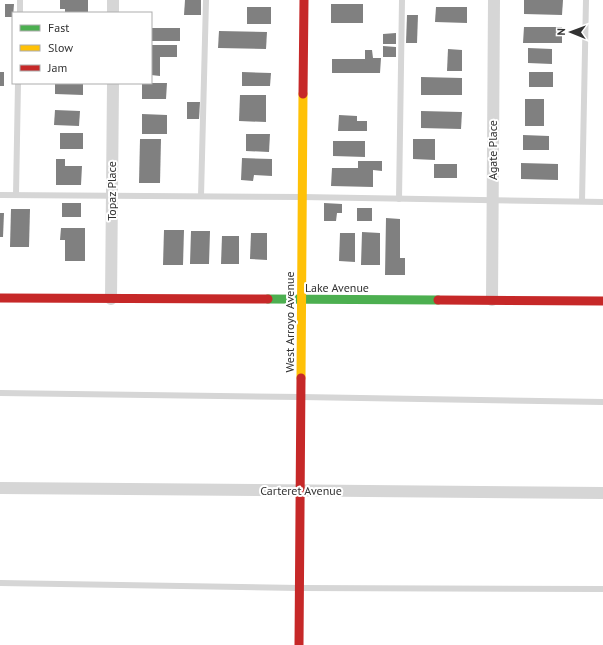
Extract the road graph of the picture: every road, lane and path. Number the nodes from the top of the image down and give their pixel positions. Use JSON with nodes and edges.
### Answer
{"nodes":[{"id":1,"x":20,"y":0,"type":"edge"},
{"id":2,"x":113,"y":0,"type":"edge"},
{"id":3,"x":206,"y":0,"type":"edge"},
{"id":4,"x":304,"y":0,"type":"edge"},
{"id":5,"x":402,"y":0,"type":"edge"},
{"id":6,"x":494,"y":0,"type":"edge"},
{"id":7,"x":586,"y":0,"type":"edge"},
{"id":8,"x":20,"y":12,"type":"edge"},
{"id":9,"x":113,"y":12,"type":"edge"},
{"id":10,"x":18,"y":84,"type":"edge"},
{"id":11,"x":113,"y":84,"type":"edge"},
{"id":12,"x":0,"y":195,"type":"edge"},
{"id":13,"x":16,"y":195,"type":"junction"},
{"id":14,"x":112,"y":195,"type":"junction"},
{"id":15,"x":201,"y":196,"type":"junction"},
{"id":16,"x":302,"y":197,"type":"junction"},
{"id":17,"x":399,"y":199,"type":"junction"},
{"id":18,"x":493,"y":200,"type":"junction"},
{"id":19,"x":582,"y":201,"type":"junction"},
{"id":20,"x":603,"y":202,"type":"edge"},
{"id":21,"x":0,"y":298,"type":"edge"},
{"id":22,"x":112,"y":299,"type":"junction"},
{"id":23,"x":302,"y":300,"type":"junction"},
{"id":24,"x":492,"y":300,"type":"junction"},
{"id":25,"x":603,"y":301,"type":"edge"},
{"id":26,"x":0,"y":394,"type":"edge"},
{"id":27,"x":301,"y":396,"type":"junction"},
{"id":28,"x":603,"y":402,"type":"edge"},
{"id":29,"x":0,"y":488,"type":"edge"},
{"id":30,"x":300,"y":491,"type":"junction"},
{"id":31,"x":603,"y":492,"type":"edge"},
{"id":32,"x":0,"y":583,"type":"edge"},
{"id":33,"x":299,"y":588,"type":"junction"},
{"id":34,"x":603,"y":589,"type":"edge"},
{"id":35,"x":299,"y":645,"type":"edge"}],
"edges":[{"from":1,"to":8,"type":"lane"},
{"from":2,"to":9,"type":"street"},
{"from":3,"to":15,"type":"lane"},
{"from":4,"to":16,"type":"street","name":"West Arroyo Avenue"},
{"from":5,"to":17,"type":"lane"},
{"from":6,"to":18,"type":"street","name":"Agate Place"},
{"from":7,"to":19,"type":"lane"},
{"from":10,"to":13,"type":"lane"},
{"from":11,"to":14,"type":"street","name":"Topaz Place"},
{"from":12,"to":13,"type":"lane"},
{"from":13,"to":14,"type":"lane"},
{"from":14,"to":15,"type":"lane"},
{"from":14,"to":22,"type":"street","name":"Topaz Place"},
{"from":15,"to":16,"type":"lane"},
{"from":16,"to":17,"type":"lane"},
{"from":16,"to":23,"type":"street","name":"West Arroyo Avenue"},
{"from":17,"to":18,"type":"lane"},
{"from":18,"to":19,"type":"lane"},
{"from":18,"to":24,"type":"street","name":"Agate Place"},
{"from":19,"to":20,"type":"lane"},
{"from":21,"to":22,"type":"street","name":"Lake Avenue"},
{"from":22,"to":23,"type":"street","name":"Lake Avenue"},
{"from":23,"to":24,"type":"street","name":"Lake Avenue"},
{"from":23,"to":27,"type":"street","name":"West Arroyo Avenue"},
{"from":24,"to":25,"type":"street","name":"Lake Avenue"},
{"from":26,"to":27,"type":"lane"},
{"from":27,"to":28,"type":"lane"},
{"from":27,"to":30,"type":"street","name":"West Arroyo Avenue"},
{"from":29,"to":30,"type":"street","name":"Carteret Avenue"},
{"from":30,"to":31,"type":"street","name":"Carteret Avenue"},
{"from":30,"to":33,"type":"street","name":"West Arroyo Avenue"},
{"from":32,"to":33,"type":"lane"},
{"from":33,"to":34,"type":"lane"},
{"from":33,"to":35,"type":"street","name":"West Arroyo Avenue"}]}
